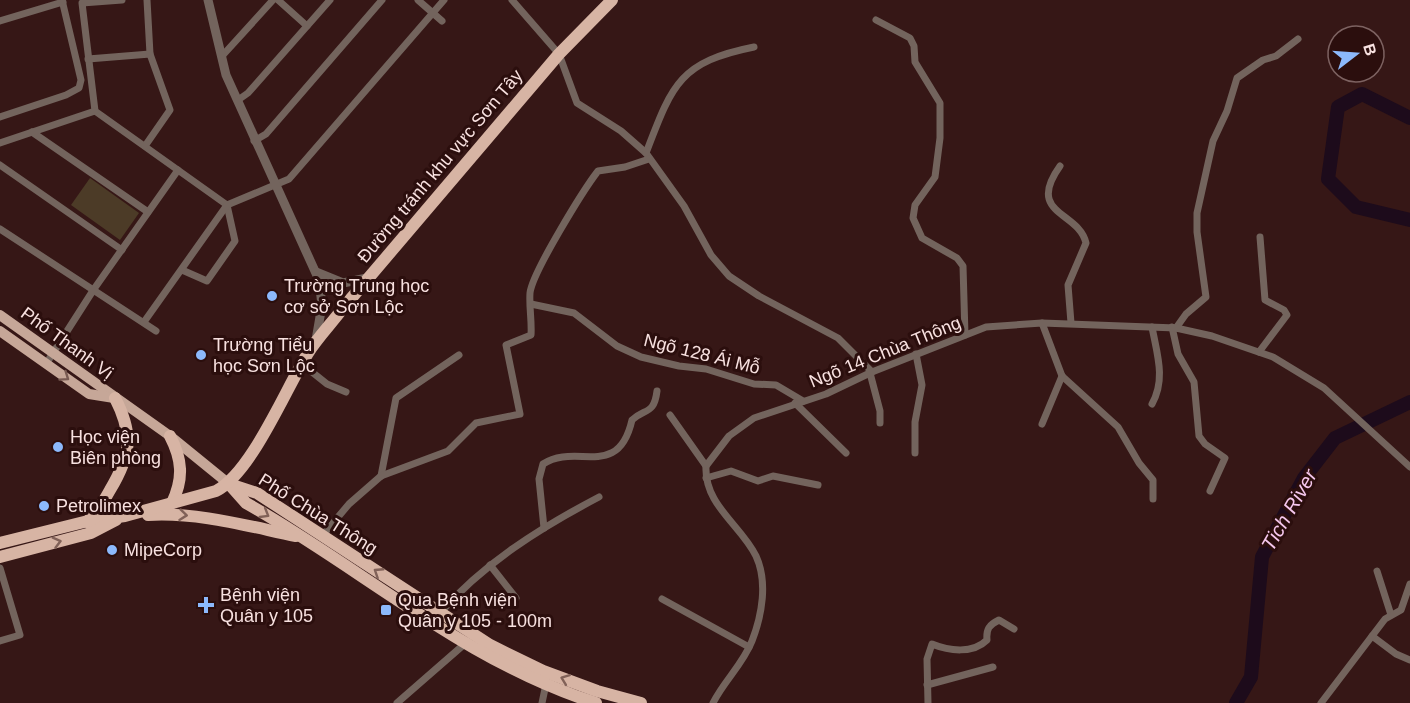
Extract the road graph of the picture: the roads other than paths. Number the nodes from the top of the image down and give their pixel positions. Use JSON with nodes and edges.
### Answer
{"nodes":[{"id":1,"x":122,"y":0,"type":"edge"},
{"id":2,"x":147,"y":0,"type":"edge"},
{"id":3,"x":208,"y":0,"type":"edge"},
{"id":4,"x":273,"y":0,"type":"edge"},
{"id":5,"x":278,"y":0,"type":"edge"},
{"id":6,"x":330,"y":0,"type":"edge"},
{"id":7,"x":382,"y":0,"type":"edge"},
{"id":8,"x":418,"y":0,"type":"edge"},
{"id":9,"x":444,"y":0,"type":"edge"},
{"id":10,"x":512,"y":0,"type":"edge"},
{"id":11,"x":612,"y":0,"type":"edge"},
{"id":12,"x":62,"y":1,"type":"edge"},
{"id":13,"x":433,"y":13,"type":"junction"},
{"id":14,"x":876,"y":20,"type":"dead end"},
{"id":15,"x":0,"y":21,"type":"edge"},
{"id":16,"x":442,"y":21,"type":"dead end"},
{"id":17,"x":307,"y":26,"type":"junction"},
{"id":18,"x":1298,"y":39,"type":"dead end"},
{"id":19,"x":754,"y":47,"type":"dead end"},
{"id":20,"x":150,"y":54,"type":"junction"},
{"id":21,"x":559,"y":54,"type":"junction"},
{"id":22,"x":223,"y":55,"type":"junction"},
{"id":23,"x":88,"y":58,"type":"junction"},
{"id":24,"x":238,"y":100,"type":"junction"},
{"id":25,"x":95,"y":111,"type":"junction"},
{"id":26,"x":0,"y":117,"type":"edge"},
{"id":27,"x":32,"y":132,"type":"junction"},
{"id":28,"x":254,"y":141,"type":"junction"},
{"id":29,"x":0,"y":143,"type":"edge"},
{"id":30,"x":145,"y":147,"type":"junction"},
{"id":31,"x":647,"y":156,"type":"junction"},
{"id":32,"x":0,"y":165,"type":"edge"},
{"id":33,"x":1060,"y":166,"type":"dead end"},
{"id":34,"x":178,"y":170,"type":"junction"},
{"id":35,"x":275,"y":187,"type":"junction"},
{"id":36,"x":227,"y":206,"type":"junction"},
{"id":37,"x":148,"y":213,"type":"junction"},
{"id":38,"x":0,"y":229,"type":"edge"},
{"id":39,"x":1260,"y":237,"type":"dead end"},
{"id":40,"x":122,"y":250,"type":"junction"},
{"id":41,"x":182,"y":270,"type":"junction"},
{"id":42,"x":316,"y":272,"type":"junction"},
{"id":43,"x":369,"y":277,"type":"junction"},
{"id":44,"x":94,"y":289,"type":"junction"},
{"id":45,"x":531,"y":304,"type":"junction"},
{"id":46,"x":0,"y":315,"type":"edge"},
{"id":47,"x":144,"y":322,"type":"junction"},
{"id":48,"x":1042,"y":323,"type":"junction"},
{"id":49,"x":1071,"y":323,"type":"junction"},
{"id":50,"x":1152,"y":327,"type":"junction"},
{"id":51,"x":1174,"y":327,"type":"junction"},
{"id":52,"x":0,"y":331,"type":"edge"},
{"id":53,"x":156,"y":331,"type":"dead end"},
{"id":54,"x":965,"y":334,"type":"junction"},
{"id":55,"x":315,"y":344,"type":"junction"},
{"id":56,"x":1259,"y":352,"type":"junction"},
{"id":57,"x":54,"y":353,"type":"junction"},
{"id":58,"x":916,"y":354,"type":"junction"},
{"id":59,"x":459,"y":355,"type":"dead end"},
{"id":60,"x":46,"y":364,"type":"junction"},
{"id":61,"x":302,"y":364,"type":"junction"},
{"id":62,"x":871,"y":373,"type":"junction"},
{"id":63,"x":1062,"y":376,"type":"junction"},
{"id":64,"x":657,"y":391,"type":"dead end"},
{"id":65,"x":346,"y":392,"type":"dead end"},
{"id":66,"x":115,"y":398,"type":"junction"},
{"id":67,"x":799,"y":402,"type":"junction"},
{"id":68,"x":1152,"y":404,"type":"dead end"},
{"id":69,"x":670,"y":415,"type":"dead end"},
{"id":70,"x":880,"y":423,"type":"dead end"},
{"id":71,"x":1042,"y":424,"type":"dead end"},
{"id":72,"x":170,"y":436,"type":"junction"},
{"id":73,"x":846,"y":453,"type":"dead end"},
{"id":74,"x":915,"y":453,"type":"dead end"},
{"id":75,"x":706,"y":466,"type":"junction"},
{"id":76,"x":1410,"y":467,"type":"edge"},
{"id":77,"x":381,"y":476,"type":"junction"},
{"id":78,"x":706,"y":478,"type":"junction"},
{"id":79,"x":229,"y":484,"type":"junction"},
{"id":80,"x":818,"y":485,"type":"dead end"},
{"id":81,"x":1210,"y":491,"type":"dead end"},
{"id":82,"x":599,"y":497,"type":"dead end"},
{"id":83,"x":1153,"y":499,"type":"dead end"},
{"id":84,"x":172,"y":502,"type":"junction"},
{"id":85,"x":125,"y":516,"type":"junction"},
{"id":86,"x":90,"y":527,"type":"junction"},
{"id":87,"x":544,"y":528,"type":"junction"},
{"id":88,"x":306,"y":539,"type":"junction"},
{"id":89,"x":0,"y":543,"type":"edge"},
{"id":90,"x":326,"y":543,"type":"junction"},
{"id":91,"x":0,"y":557,"type":"edge"},
{"id":92,"x":490,"y":565,"type":"junction"},
{"id":93,"x":0,"y":568,"type":"edge"},
{"id":94,"x":1377,"y":570,"type":"dead end"},
{"id":95,"x":1410,"y":584,"type":"edge"},
{"id":96,"x":516,"y":598,"type":"dead end"},
{"id":97,"x":662,"y":599,"type":"dead end"},
{"id":98,"x":440,"y":613,"type":"junction"},
{"id":99,"x":1391,"y":615,"type":"junction"},
{"id":100,"x":1014,"y":629,"type":"dead end"},
{"id":101,"x":1372,"y":636,"type":"junction"},
{"id":102,"x":470,"y":640,"type":"junction"},
{"id":103,"x":0,"y":641,"type":"edge"},
{"id":104,"x":749,"y":647,"type":"junction"},
{"id":105,"x":1410,"y":660,"type":"edge"},
{"id":106,"x":993,"y":668,"type":"dead end"},
{"id":107,"x":546,"y":684,"type":"junction"},
{"id":108,"x":927,"y":685,"type":"junction"},
{"id":109,"x":595,"y":699,"type":"edge"},
{"id":110,"x":397,"y":703,"type":"edge"},
{"id":111,"x":543,"y":703,"type":"edge"},
{"id":112,"x":641,"y":703,"type":"edge"},
{"id":113,"x":713,"y":703,"type":"edge"},
{"id":114,"x":928,"y":703,"type":"edge"},
{"id":115,"x":1321,"y":703,"type":"edge"}],
"edges":[{"from":1,"to":23,"type":"street"},
{"from":2,"to":20,"type":"street"},
{"from":3,"to":22,"type":"street"},
{"from":4,"to":22,"type":"street"},
{"from":5,"to":17,"type":"street"},
{"from":6,"to":17,"type":"street"},
{"from":7,"to":28,"type":"street"},
{"from":8,"to":13,"type":"street"},
{"from":9,"to":13,"type":"street"},
{"from":10,"to":21,"type":"street"},
{"from":11,"to":21,"type":"highway","name":"Đường tránh khu vực Sơn Tây"},
{"from":12,"to":15,"type":"street"},
{"from":12,"to":26,"type":"street"},
{"from":13,"to":16,"type":"street"},
{"from":13,"to":35,"type":"street"},
{"from":14,"to":54,"type":"street"},
{"from":17,"to":24,"type":"street"},
{"from":18,"to":51,"type":"street"},
{"from":19,"to":31,"type":"street"},
{"from":20,"to":23,"type":"street"},
{"from":20,"to":30,"type":"street"},
{"from":21,"to":31,"type":"street"},
{"from":21,"to":43,"type":"highway","name":"Đường tránh khu vực Sơn Tây"},
{"from":22,"to":24,"type":"street"},
{"from":23,"to":25,"type":"street"},
{"from":24,"to":28,"type":"street"},
{"from":25,"to":27,"type":"street"},
{"from":25,"to":30,"type":"street"},
{"from":27,"to":29,"type":"street"},
{"from":27,"to":37,"type":"street"},
{"from":28,"to":35,"type":"street"},
{"from":30,"to":34,"type":"street"},
{"from":31,"to":45,"type":"street"},
{"from":31,"to":62,"type":"street"},
{"from":32,"to":40,"type":"street"},
{"from":33,"to":49,"type":"street"},
{"from":34,"to":36,"type":"street"},
{"from":34,"to":37,"type":"street"},
{"from":35,"to":36,"type":"street"},
{"from":35,"to":42,"type":"street"},
{"from":36,"to":41,"type":"street"},
{"from":36,"to":41,"type":"street"},
{"from":37,"to":40,"type":"street"},
{"from":38,"to":44,"type":"street"},
{"from":39,"to":56,"type":"street"},
{"from":40,"to":44,"type":"street"},
{"from":41,"to":47,"type":"street"},
{"from":42,"to":43,"type":"street"},
{"from":42,"to":55,"type":"street"},
{"from":43,"to":55,"type":"highway","name":"Đường tránh khu vực Sơn Tây"},
{"from":44,"to":47,"type":"street"},
{"from":44,"to":57,"type":"street"},
{"from":45,"to":67,"type":"street","name":"Ngõ 128 Ái Mỗ"},
{"from":45,"to":77,"type":"street"},
{"from":46,"to":57,"type":"main road","name":"Phố Thanh Vị"},
{"from":47,"to":53,"type":"street"},
{"from":48,"to":49,"type":"street","name":"Ngõ 14 Chùa Thông"},
{"from":48,"to":54,"type":"street","name":"Ngõ 14 Chùa Thông"},
{"from":48,"to":63,"type":"street"},
{"from":49,"to":50,"type":"street","name":"Ngõ 14 Chùa Thông"},
{"from":50,"to":51,"type":"street","name":"Ngõ 14 Chùa Thông"},
{"from":50,"to":68,"type":"street"},
{"from":51,"to":56,"type":"street","name":"Ngõ 14 Chùa Thông"},
{"from":51,"to":81,"type":"street"},
{"from":52,"to":60,"type":"main road","name":"Phố Thanh Vị"},
{"from":54,"to":58,"type":"street","name":"Ngõ 14 Chùa Thông"},
{"from":55,"to":61,"type":"highway","name":"Đường tránh khu vực Sơn Tây"},
{"from":56,"to":76,"type":"street","name":"Ngõ 14 Chùa Thông"},
{"from":57,"to":60,"type":"street"},
{"from":57,"to":66,"type":"main road","name":"Phố Thanh Vị"},
{"from":58,"to":62,"type":"street","name":"Ngõ 14 Chùa Thông"},
{"from":58,"to":74,"type":"street"},
{"from":59,"to":77,"type":"street"},
{"from":60,"to":66,"type":"main road","name":"Phố Thanh Vị","one_way":true},
{"from":61,"to":65,"type":"street"},
{"from":61,"to":79,"type":"highway","name":"Đường tránh khu vực Sơn Tây"},
{"from":62,"to":67,"type":"street","name":"Ngõ 14 Chùa Thông"},
{"from":62,"to":70,"type":"street"},
{"from":63,"to":71,"type":"street"},
{"from":63,"to":83,"type":"street"},
{"from":64,"to":87,"type":"street"},
{"from":66,"to":72,"type":"main road","name":"Phố Thanh Vị"},
{"from":66,"to":86,"type":"highway"},
{"from":67,"to":73,"type":"street","name":"Ngõ 128 Ái Mỗ"},
{"from":67,"to":75,"type":"street","name":"Ngõ 14 Chùa Thông"},
{"from":69,"to":75,"type":"street"},
{"from":72,"to":79,"type":"main road","name":"Phố Thanh Vị"},
{"from":72,"to":84,"type":"highway"},
{"from":75,"to":78,"type":"street"},
{"from":77,"to":90,"type":"street"},
{"from":78,"to":80,"type":"street"},
{"from":78,"to":104,"type":"street"},
{"from":79,"to":84,"type":"highway"},
{"from":79,"to":88,"type":"highway","name":"Phố Chùa Thông","one_way":true},
{"from":79,"to":90,"type":"highway","name":"Phố Chùa Thông"},
{"from":82,"to":87,"type":"street"},
{"from":84,"to":85,"type":"highway"},
{"from":85,"to":86,"type":"highway"},
{"from":85,"to":88,"type":"highway","one_way":true},
{"from":86,"to":89,"type":"highway"},
{"from":91,"to":86,"type":"highway","one_way":true},
{"from":87,"to":92,"type":"street"},
{"from":88,"to":90,"type":"highway","name":"Phố Chùa Thông"},
{"from":98,"to":90,"type":"highway","name":"Phố Chùa Thông","one_way":true},
{"from":90,"to":102,"type":"highway","name":"Phố Chùa Thông"},
{"from":92,"to":96,"type":"street"},
{"from":92,"to":98,"type":"street"},
{"from":93,"to":103,"type":"street"},
{"from":94,"to":99,"type":"street"},
{"from":95,"to":99,"type":"street"},
{"from":97,"to":104,"type":"street"},
{"from":98,"to":102,"type":"highway","name":"Phố Chùa Thông"},
{"from":99,"to":101,"type":"street"},
{"from":100,"to":108,"type":"street"},
{"from":101,"to":105,"type":"street"},
{"from":101,"to":115,"type":"street"},
{"from":102,"to":107,"type":"highway","name":"Phố Chùa Thông"},
{"from":109,"to":102,"type":"highway","name":"Phố Chùa Thông","one_way":true},
{"from":102,"to":110,"type":"street"},
{"from":104,"to":113,"type":"street"},
{"from":106,"to":108,"type":"street"},
{"from":107,"to":109,"type":"highway","name":"Phố Chùa Thông"},
{"from":107,"to":111,"type":"street"},
{"from":108,"to":114,"type":"street"},
{"from":109,"to":112,"type":"highway","name":"Phố Chùa Thông"}]}
